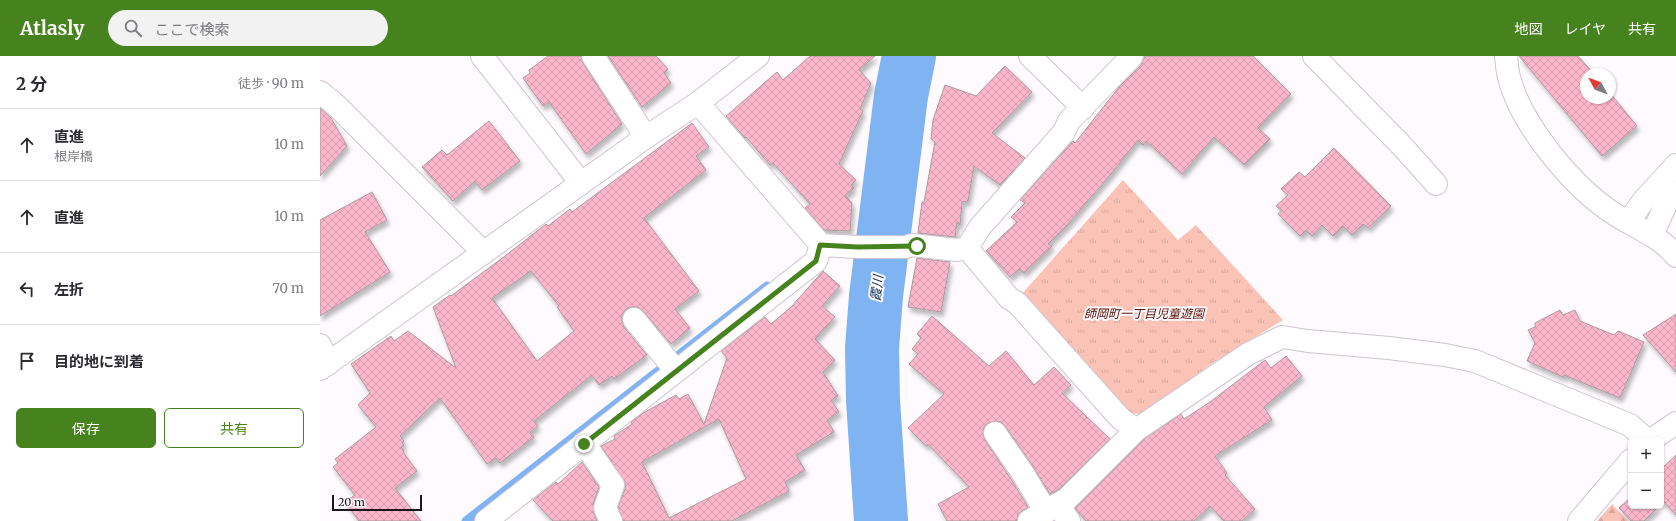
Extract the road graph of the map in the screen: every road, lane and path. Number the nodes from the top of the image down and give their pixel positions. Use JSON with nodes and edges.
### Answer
{"nodes":[{"id":1,"x":482,"y":56,"type":"edge"},
{"id":2,"x":593,"y":56,"type":"edge"},
{"id":3,"x":758,"y":56,"type":"edge"},
{"id":4,"x":1030,"y":56,"type":"edge"},
{"id":5,"x":1132,"y":56,"type":"edge"},
{"id":6,"x":1314,"y":56,"type":"edge"},
{"id":7,"x":1506,"y":56,"type":"edge"},
{"id":8,"x":320,"y":92,"type":"edge"},
{"id":9,"x":698,"y":103,"type":"junction"},
{"id":10,"x":1083,"y":108,"type":"junction"},
{"id":11,"x":646,"y":137,"type":"junction"},
{"id":12,"x":1676,"y":165,"type":"edge"},
{"id":13,"x":581,"y":183,"type":"junction"},
{"id":14,"x":1436,"y":184,"type":"dead end"},
{"id":15,"x":1676,"y":193,"type":"edge"},
{"id":16,"x":1628,"y":222,"type":"junction"},
{"id":17,"x":1652,"y":235,"type":"junction"},
{"id":18,"x":820,"y":245,"type":"junction"},
{"id":19,"x":967,"y":248,"type":"junction"},
{"id":20,"x":484,"y":253,"type":"junction"},
{"id":21,"x":1676,"y":256,"type":"edge"},
{"id":22,"x":634,"y":319,"type":"dead end"},
{"id":23,"x":323,"y":359,"type":"edge"},
{"id":24,"x":676,"y":371,"type":"junction"},
{"id":25,"x":1676,"y":423,"type":"edge"},
{"id":26,"x":1136,"y":430,"type":"junction"},
{"id":27,"x":995,"y":433,"type":"dead end"},
{"id":28,"x":1644,"y":437,"type":"edge"},
{"id":29,"x":1655,"y":437,"type":"edge"},
{"id":30,"x":584,"y":444,"type":"junction"},
{"id":31,"x":1628,"y":464,"type":"edge"},
{"id":32,"x":1051,"y":515,"type":"edge"},
{"id":33,"x":486,"y":521,"type":"edge"},
{"id":34,"x":611,"y":521,"type":"edge"},
{"id":35,"x":1579,"y":521,"type":"edge"}],
"edges":[{"from":1,"to":13,"type":"street"},
{"from":2,"to":11,"type":"street"},
{"from":3,"to":9,"type":"street"},
{"from":4,"to":10,"type":"street"},
{"from":5,"to":10,"type":"street"},
{"from":6,"to":14,"type":"street"},
{"from":7,"to":16,"type":"street"},
{"from":8,"to":20,"type":"street"},
{"from":9,"to":11,"type":"street"},
{"from":9,"to":18,"type":"street"},
{"from":10,"to":19,"type":"street"},
{"from":11,"to":13,"type":"street"},
{"from":12,"to":16,"type":"street"},
{"from":13,"to":20,"type":"street"},
{"from":15,"to":17,"type":"street"},
{"from":16,"to":17,"type":"street"},
{"from":17,"to":21,"type":"street"},
{"from":18,"to":19,"type":"street"},
{"from":18,"to":24,"type":"street"},
{"from":19,"to":26,"type":"street"},
{"from":20,"to":23,"type":"street"},
{"from":22,"to":24,"type":"street"},
{"from":24,"to":30,"type":"street"},
{"from":25,"to":29,"type":"street"},
{"from":26,"to":28,"type":"street"},
{"from":26,"to":32,"type":"street"},
{"from":27,"to":32,"type":"street"},
{"from":30,"to":33,"type":"street"},
{"from":30,"to":34,"type":"street"},
{"from":31,"to":35,"type":"street"}]}
